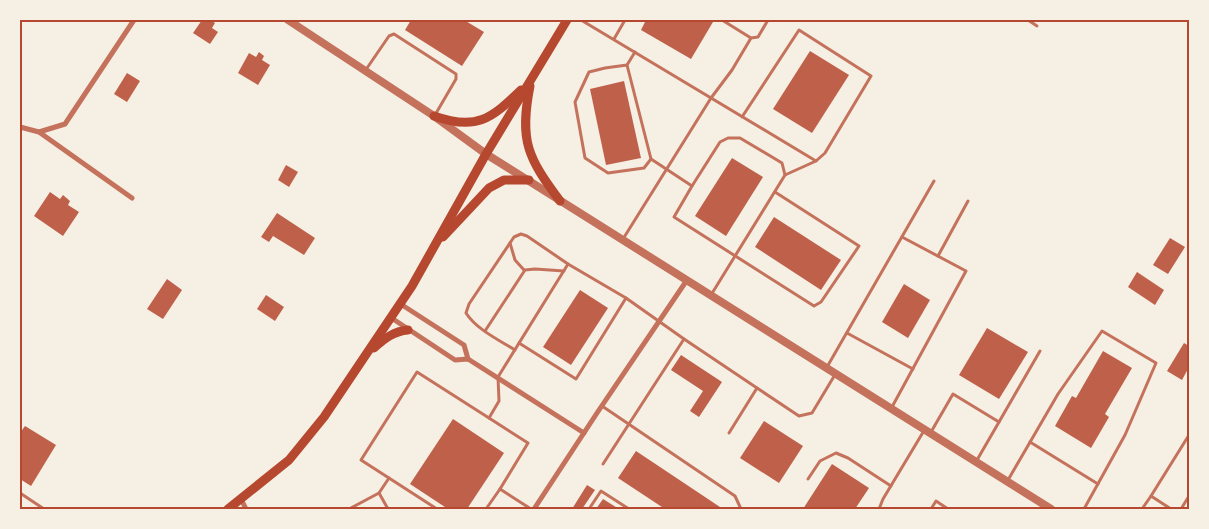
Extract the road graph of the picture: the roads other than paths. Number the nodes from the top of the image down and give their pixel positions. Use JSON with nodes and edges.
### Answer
{"nodes":[{"id":1,"x":134,"y":20,"type":"edge"},
{"id":2,"x":288,"y":20,"type":"edge"},
{"id":3,"x":567,"y":20,"type":"edge"},
{"id":4,"x":581,"y":20,"type":"edge"},
{"id":5,"x":625,"y":20,"type":"edge"},
{"id":6,"x":722,"y":20,"type":"edge"},
{"id":7,"x":768,"y":20,"type":"edge"},
{"id":8,"x":1028,"y":20,"type":"edge"},
{"id":9,"x":1037,"y":26,"type":"dead end"},
{"id":10,"x":751,"y":38,"type":"junction"},
{"id":11,"x":614,"y":39,"type":"junction"},
{"id":12,"x":635,"y":52,"type":"junction"},
{"id":13,"x":627,"y":65,"type":"junction"},
{"id":14,"x":365,"y":72,"type":"junction"},
{"id":15,"x":532,"y":79,"type":"junction"},
{"id":16,"x":712,"y":98,"type":"junction"},
{"id":17,"x":434,"y":116,"type":"junction"},
{"id":18,"x":742,"y":117,"type":"junction"},
{"id":19,"x":20,"y":127,"type":"edge"},
{"id":20,"x":39,"y":132,"type":"junction"},
{"id":21,"x":486,"y":154,"type":"junction"},
{"id":22,"x":651,"y":159,"type":"junction"},
{"id":23,"x":816,"y":161,"type":"junction"},
{"id":24,"x":667,"y":170,"type":"junction"},
{"id":25,"x":784,"y":175,"type":"junction"},
{"id":26,"x":529,"y":180,"type":"junction"},
{"id":27,"x":934,"y":181,"type":"dead end"},
{"id":28,"x":692,"y":186,"type":"junction"},
{"id":29,"x":775,"y":192,"type":"junction"},
{"id":30,"x":132,"y":198,"type":"dead end"},
{"id":31,"x":560,"y":201,"type":"junction"},
{"id":32,"x":968,"y":201,"type":"dead end"},
{"id":33,"x":902,"y":237,"type":"junction"},
{"id":34,"x":623,"y":240,"type":"junction"},
{"id":35,"x":510,"y":242,"type":"junction"},
{"id":36,"x":433,"y":248,"type":"junction"},
{"id":37,"x":734,"y":256,"type":"junction"},
{"id":38,"x":938,"y":256,"type":"junction"},
{"id":39,"x":568,"y":264,"type":"junction"},
{"id":40,"x":525,"y":270,"type":"junction"},
{"id":41,"x":564,"y":270,"type":"junction"},
{"id":42,"x":687,"y":280,"type":"junction"},
{"id":43,"x":711,"y":295,"type":"junction"},
{"id":44,"x":626,"y":298,"type":"junction"},
{"id":45,"x":399,"y":303,"type":"junction"},
{"id":46,"x":390,"y":317,"type":"junction"},
{"id":47,"x":659,"y":321,"type":"junction"},
{"id":48,"x":408,"y":330,"type":"junction"},
{"id":49,"x":485,"y":330,"type":"junction"},
{"id":50,"x":847,"y":333,"type":"junction"},
{"id":51,"x":684,"y":339,"type":"junction"},
{"id":52,"x":519,"y":343,"type":"junction"},
{"id":53,"x":515,"y":350,"type":"junction"},
{"id":54,"x":1040,"y":351,"type":"dead end"},
{"id":55,"x":366,"y":354,"type":"junction"},
{"id":56,"x":468,"y":359,"type":"junction"},
{"id":57,"x":827,"y":367,"type":"junction"},
{"id":58,"x":913,"y":369,"type":"junction"},
{"id":59,"x":836,"y":373,"type":"junction"},
{"id":60,"x":498,"y":377,"type":"junction"},
{"id":61,"x":757,"y":388,"type":"junction"},
{"id":62,"x":602,"y":406,"type":"junction"},
{"id":63,"x":892,"y":408,"type":"junction"},
{"id":64,"x":489,"y":418,"type":"junction"},
{"id":65,"x":999,"y":422,"type":"junction"},
{"id":66,"x":629,"y":424,"type":"junction"},
{"id":67,"x":928,"y":430,"type":"junction"},
{"id":68,"x":584,"y":433,"type":"junction"},
{"id":69,"x":729,"y":433,"type":"dead end"},
{"id":70,"x":1189,"y":435,"type":"edge"},
{"id":71,"x":1030,"y":442,"type":"junction"},
{"id":72,"x":977,"y":461,"type":"junction"},
{"id":73,"x":603,"y":464,"type":"dead end"},
{"id":74,"x":389,"y":478,"type":"junction"},
{"id":75,"x":808,"y":479,"type":"dead end"},
{"id":76,"x":1008,"y":480,"type":"junction"},
{"id":77,"x":1098,"y":484,"type":"junction"},
{"id":78,"x":891,"y":486,"type":"junction"},
{"id":79,"x":500,"y":489,"type":"junction"},
{"id":80,"x":20,"y":493,"type":"edge"},
{"id":81,"x":379,"y":493,"type":"junction"},
{"id":82,"x":1151,"y":496,"type":"junction"},
{"id":83,"x":1189,"y":496,"type":"edge"},
{"id":84,"x":241,"y":499,"type":"junction"},
{"id":85,"x":357,"y":507,"type":"edge"},
{"id":86,"x":44,"y":509,"type":"edge"},
{"id":87,"x":228,"y":509,"type":"edge"},
{"id":88,"x":246,"y":509,"type":"edge"},
{"id":89,"x":348,"y":509,"type":"edge"},
{"id":90,"x":388,"y":509,"type":"edge"},
{"id":91,"x":437,"y":509,"type":"edge"},
{"id":92,"x":486,"y":509,"type":"edge"},
{"id":93,"x":533,"y":509,"type":"edge"},
{"id":94,"x":589,"y":509,"type":"edge"},
{"id":95,"x":629,"y":509,"type":"edge"},
{"id":96,"x":741,"y":509,"type":"edge"},
{"id":97,"x":879,"y":509,"type":"edge"},
{"id":98,"x":931,"y":509,"type":"edge"},
{"id":99,"x":948,"y":509,"type":"edge"},
{"id":100,"x":1052,"y":509,"type":"edge"},
{"id":101,"x":1084,"y":509,"type":"edge"},
{"id":102,"x":1142,"y":509,"type":"edge"},
{"id":103,"x":1171,"y":509,"type":"edge"},
{"id":104,"x":1181,"y":509,"type":"edge"}],
"edges":[{"from":1,"to":20,"type":"street"},
{"from":2,"to":14,"type":"street"},
{"from":3,"to":15,"type":"main road"},
{"from":4,"to":11,"type":"lane"},
{"from":5,"to":11,"type":"lane"},
{"from":6,"to":10,"type":"lane"},
{"from":7,"to":10,"type":"lane"},
{"from":8,"to":9,"type":"lane"},
{"from":10,"to":16,"type":"lane"},
{"from":11,"to":12,"type":"lane"},
{"from":12,"to":13,"type":"lane"},
{"from":12,"to":16,"type":"lane"},
{"from":13,"to":22,"type":"lane"},
{"from":13,"to":22,"type":"lane"},
{"from":14,"to":17,"type":"street"},
{"from":14,"to":17,"type":"lane"},
{"from":15,"to":17,"type":"main road"},
{"from":15,"to":21,"type":"main road"},
{"from":15,"to":31,"type":"main road"},
{"from":16,"to":18,"type":"lane"},
{"from":16,"to":24,"type":"lane"},
{"from":17,"to":21,"type":"street"},
{"from":18,"to":23,"type":"lane"},
{"from":18,"to":23,"type":"lane"},
{"from":19,"to":20,"type":"street"},
{"from":20,"to":30,"type":"street"},
{"from":21,"to":26,"type":"street"},
{"from":21,"to":36,"type":"main road"},
{"from":22,"to":24,"type":"lane"},
{"from":23,"to":25,"type":"lane"},
{"from":24,"to":28,"type":"lane"},
{"from":24,"to":34,"type":"lane"},
{"from":25,"to":28,"type":"lane"},
{"from":25,"to":29,"type":"lane"},
{"from":26,"to":31,"type":"street"},
{"from":26,"to":36,"type":"main road"},
{"from":27,"to":33,"type":"lane"},
{"from":28,"to":37,"type":"lane"},
{"from":29,"to":37,"type":"lane"},
{"from":29,"to":37,"type":"lane"},
{"from":31,"to":34,"type":"street"},
{"from":32,"to":38,"type":"lane"},
{"from":33,"to":38,"type":"lane"},
{"from":33,"to":50,"type":"lane"},
{"from":34,"to":42,"type":"street"},
{"from":35,"to":39,"type":"lane"},
{"from":35,"to":40,"type":"lane"},
{"from":35,"to":49,"type":"lane"},
{"from":36,"to":45,"type":"main road"},
{"from":37,"to":43,"type":"lane"},
{"from":38,"to":58,"type":"lane"},
{"from":39,"to":41,"type":"lane"},
{"from":39,"to":44,"type":"lane"},
{"from":40,"to":41,"type":"lane"},
{"from":40,"to":49,"type":"lane"},
{"from":41,"to":52,"type":"lane"},
{"from":42,"to":43,"type":"street"},
{"from":42,"to":47,"type":"street"},
{"from":43,"to":57,"type":"street"},
{"from":44,"to":47,"type":"lane"},
{"from":44,"to":52,"type":"lane"},
{"from":45,"to":46,"type":"main road"},
{"from":45,"to":56,"type":"street"},
{"from":46,"to":48,"type":"street"},
{"from":46,"to":55,"type":"main road"},
{"from":47,"to":51,"type":"lane"},
{"from":47,"to":62,"type":"street"},
{"from":48,"to":55,"type":"main road"},
{"from":48,"to":56,"type":"street"},
{"from":49,"to":53,"type":"lane"},
{"from":50,"to":57,"type":"lane"},
{"from":50,"to":58,"type":"lane"},
{"from":51,"to":61,"type":"lane"},
{"from":51,"to":66,"type":"lane"},
{"from":52,"to":53,"type":"lane"},
{"from":53,"to":60,"type":"lane"},
{"from":54,"to":65,"type":"lane"},
{"from":55,"to":84,"type":"main road"},
{"from":56,"to":60,"type":"street"},
{"from":57,"to":59,"type":"street"},
{"from":58,"to":63,"type":"lane"},
{"from":59,"to":61,"type":"lane"},
{"from":59,"to":63,"type":"street"},
{"from":60,"to":64,"type":"lane"},
{"from":60,"to":68,"type":"street"},
{"from":61,"to":69,"type":"lane"},
{"from":62,"to":66,"type":"lane"},
{"from":62,"to":68,"type":"street"},
{"from":63,"to":67,"type":"street"},
{"from":64,"to":74,"type":"lane"},
{"from":64,"to":79,"type":"lane"},
{"from":65,"to":67,"type":"lane"},
{"from":65,"to":72,"type":"lane"},
{"from":66,"to":73,"type":"lane"},
{"from":66,"to":96,"type":"lane"},
{"from":67,"to":72,"type":"street"},
{"from":67,"to":78,"type":"lane"},
{"from":68,"to":93,"type":"street"},
{"from":70,"to":82,"type":"lane"},
{"from":71,"to":76,"type":"lane"},
{"from":71,"to":77,"type":"lane"},
{"from":71,"to":77,"type":"lane"},
{"from":72,"to":76,"type":"street"},
{"from":74,"to":81,"type":"lane"},
{"from":74,"to":91,"type":"lane"},
{"from":75,"to":78,"type":"lane"},
{"from":76,"to":100,"type":"street"},
{"from":77,"to":101,"type":"lane"},
{"from":78,"to":97,"type":"lane"},
{"from":79,"to":92,"type":"lane"},
{"from":79,"to":93,"type":"lane"},
{"from":80,"to":86,"type":"lane"},
{"from":81,"to":85,"type":"lane"},
{"from":81,"to":90,"type":"lane"},
{"from":82,"to":102,"type":"lane"},
{"from":82,"to":103,"type":"lane"},
{"from":83,"to":104,"type":"lane"},
{"from":84,"to":87,"type":"main road"},
{"from":84,"to":88,"type":"street"},
{"from":85,"to":89,"type":"lane"},
{"from":94,"to":95,"type":"lane"},
{"from":98,"to":99,"type":"lane"}]}
